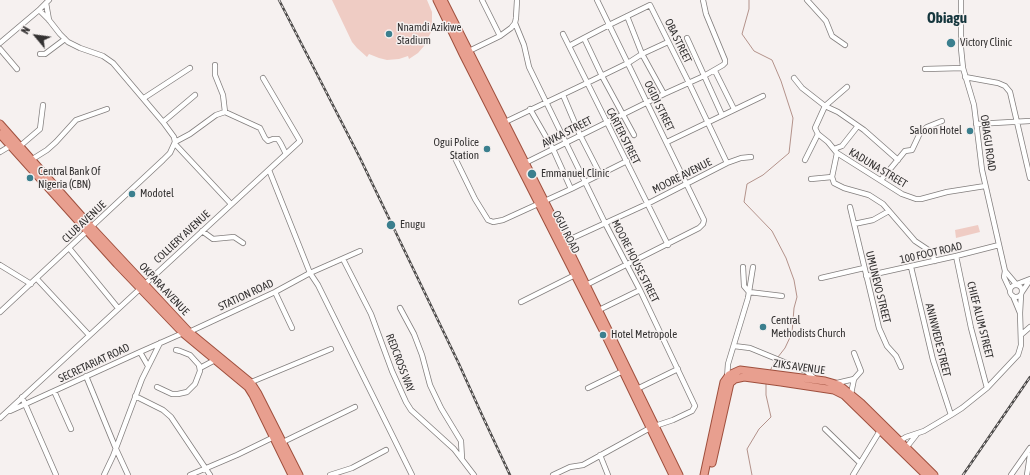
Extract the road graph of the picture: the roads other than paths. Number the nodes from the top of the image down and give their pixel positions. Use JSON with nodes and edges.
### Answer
{"nodes":[{"id":1,"x":437,"y":0,"type":"edge"},
{"id":2,"x":443,"y":0,"type":"edge"},
{"id":3,"x":482,"y":0,"type":"edge"},
{"id":4,"x":517,"y":0,"type":"edge"},
{"id":5,"x":597,"y":0,"type":"edge"},
{"id":6,"x":703,"y":0,"type":"edge"},
{"id":7,"x":808,"y":0,"type":"edge"},
{"id":8,"x":961,"y":0,"type":"edge"},
{"id":9,"x":47,"y":2,"type":"edge"},
{"id":10,"x":39,"y":10,"type":"junction"},
{"id":11,"x":627,"y":16,"type":"junction"},
{"id":12,"x":50,"y":20,"type":"junction"},
{"id":13,"x":515,"y":23,"type":"junction"},
{"id":14,"x":609,"y":25,"type":"junction"},
{"id":15,"x":563,"y":34,"type":"dead end"},
{"id":16,"x":500,"y":36,"type":"junction"},
{"id":17,"x":584,"y":38,"type":"junction"},
{"id":18,"x":687,"y":38,"type":"dead end"},
{"id":19,"x":65,"y":39,"type":"junction"},
{"id":20,"x":668,"y":42,"type":"junction"},
{"id":21,"x":0,"y":43,"type":"edge"},
{"id":22,"x":845,"y":45,"type":"dead end"},
{"id":23,"x":569,"y":46,"type":"junction"},
{"id":24,"x":0,"y":49,"type":"edge"},
{"id":25,"x":466,"y":53,"type":"junction"},
{"id":26,"x":40,"y":54,"type":"dead end"},
{"id":27,"x":642,"y":54,"type":"junction"},
{"id":28,"x":628,"y":63,"type":"junction"},
{"id":29,"x":215,"y":65,"type":"dead end"},
{"id":30,"x":190,"y":68,"type":"dead end"},
{"id":31,"x":926,"y":68,"type":"dead end"},
{"id":32,"x":963,"y":68,"type":"junction"},
{"id":33,"x":17,"y":69,"type":"dead end"},
{"id":34,"x":715,"y":71,"type":"junction"},
{"id":35,"x":602,"y":76,"type":"junction"},
{"id":36,"x":704,"y":76,"type":"junction"},
{"id":37,"x":966,"y":77,"type":"junction"},
{"id":38,"x":263,"y":78,"type":"dead end"},
{"id":39,"x":794,"y":78,"type":"dead end"},
{"id":40,"x":587,"y":83,"type":"junction"},
{"id":41,"x":689,"y":83,"type":"junction"},
{"id":42,"x":847,"y":87,"type":"dead end"},
{"id":43,"x":664,"y":94,"type":"junction"},
{"id":44,"x":195,"y":95,"type":"dead end"},
{"id":45,"x":563,"y":95,"type":"junction"},
{"id":46,"x":763,"y":96,"type":"dead end"},
{"id":47,"x":144,"y":98,"type":"junction"},
{"id":48,"x":547,"y":102,"type":"junction"},
{"id":49,"x":648,"y":103,"type":"junction"},
{"id":50,"x":43,"y":105,"type":"dead end"},
{"id":51,"x":825,"y":106,"type":"junction"},
{"id":52,"x":107,"y":109,"type":"dead end"},
{"id":53,"x":530,"y":109,"type":"junction"},
{"id":54,"x":734,"y":109,"type":"junction"},
{"id":55,"x":226,"y":112,"type":"junction"},
{"id":56,"x":623,"y":114,"type":"junction"},
{"id":57,"x":722,"y":115,"type":"junction"},
{"id":58,"x":942,"y":121,"type":"dead end"},
{"id":59,"x":1030,"y":121,"type":"edge"},
{"id":60,"x":163,"y":122,"type":"junction"},
{"id":61,"x":707,"y":122,"type":"junction"},
{"id":62,"x":1017,"y":122,"type":"junction"},
{"id":63,"x":606,"y":123,"type":"junction"},
{"id":64,"x":0,"y":124,"type":"edge"},
{"id":65,"x":502,"y":124,"type":"junction"},
{"id":66,"x":976,"y":124,"type":"junction"},
{"id":67,"x":857,"y":126,"type":"junction"},
{"id":68,"x":0,"y":134,"type":"edge"},
{"id":69,"x":818,"y":134,"type":"junction"},
{"id":70,"x":580,"y":135,"type":"junction"},
{"id":71,"x":634,"y":136,"type":"dead end"},
{"id":72,"x":567,"y":142,"type":"junction"},
{"id":73,"x":667,"y":142,"type":"junction"},
{"id":74,"x":175,"y":143,"type":"junction"},
{"id":75,"x":10,"y":146,"type":"junction"},
{"id":76,"x":19,"y":147,"type":"junction"},
{"id":77,"x":553,"y":149,"type":"junction"},
{"id":78,"x":836,"y":151,"type":"junction"},
{"id":79,"x":0,"y":152,"type":"edge"},
{"id":80,"x":286,"y":154,"type":"junction"},
{"id":81,"x":453,"y":154,"type":"dead end"},
{"id":82,"x":751,"y":157,"type":"dead end"},
{"id":83,"x":805,"y":160,"type":"dead end"},
{"id":84,"x":898,"y":160,"type":"junction"},
{"id":85,"x":627,"y":161,"type":"junction"},
{"id":86,"x":29,"y":162,"type":"junction"},
{"id":87,"x":727,"y":163,"type":"junction"},
{"id":88,"x":525,"y":164,"type":"junction"},
{"id":89,"x":269,"y":170,"type":"junction"},
{"id":90,"x":600,"y":174,"type":"junction"},
{"id":91,"x":832,"y":177,"type":"junction"},
{"id":92,"x":1030,"y":177,"type":"edge"},
{"id":93,"x":811,"y":179,"type":"dead end"},
{"id":94,"x":881,"y":180,"type":"junction"},
{"id":95,"x":586,"y":182,"type":"junction"},
{"id":96,"x":687,"y":184,"type":"junction"},
{"id":97,"x":986,"y":186,"type":"junction"},
{"id":98,"x":571,"y":189,"type":"junction"},
{"id":99,"x":541,"y":202,"type":"junction"},
{"id":100,"x":231,"y":204,"type":"junction"},
{"id":101,"x":647,"y":204,"type":"junction"},
{"id":102,"x":850,"y":207,"type":"dead end"},
{"id":103,"x":889,"y":210,"type":"junction"},
{"id":104,"x":606,"y":222,"type":"junction"},
{"id":105,"x":854,"y":224,"type":"junction"},
{"id":106,"x":89,"y":229,"type":"junction"},
{"id":107,"x":202,"y":231,"type":"junction"},
{"id":108,"x":243,"y":243,"type":"dead end"},
{"id":109,"x":562,"y":243,"type":"junction"},
{"id":110,"x":668,"y":245,"type":"junction"},
{"id":111,"x":999,"y":245,"type":"junction"},
{"id":112,"x":69,"y":248,"type":"junction"},
{"id":113,"x":360,"y":251,"type":"dead end"},
{"id":114,"x":956,"y":256,"type":"junction"},
{"id":115,"x":343,"y":259,"type":"junction"},
{"id":116,"x":935,"y":261,"type":"junction"},
{"id":117,"x":627,"y":264,"type":"junction"},
{"id":118,"x":0,"y":265,"type":"edge"},
{"id":119,"x":743,"y":267,"type":"dead end"},
{"id":120,"x":753,"y":267,"type":"dead end"},
{"id":121,"x":911,"y":267,"type":"junction"},
{"id":122,"x":864,"y":268,"type":"junction"},
{"id":123,"x":1004,"y":271,"type":"junction"},
{"id":124,"x":310,"y":273,"type":"junction"},
{"id":125,"x":575,"y":275,"type":"junction"},
{"id":126,"x":866,"y":276,"type":"junction"},
{"id":127,"x":37,"y":278,"type":"junction"},
{"id":128,"x":821,"y":278,"type":"dead end"},
{"id":129,"x":1030,"y":280,"type":"edge"},
{"id":130,"x":31,"y":284,"type":"junction"},
{"id":131,"x":1016,"y":284,"type":"junction"},
{"id":132,"x":586,"y":285,"type":"junction"},
{"id":133,"x":142,"y":286,"type":"junction"},
{"id":134,"x":640,"y":290,"type":"junction"},
{"id":135,"x":1010,"y":290,"type":"junction"},
{"id":136,"x":275,"y":292,"type":"junction"},
{"id":137,"x":749,"y":292,"type":"junction"},
{"id":138,"x":1022,"y":293,"type":"junction"},
{"id":139,"x":782,"y":296,"type":"dead end"},
{"id":140,"x":1013,"y":296,"type":"junction"},
{"id":141,"x":521,"y":302,"type":"dead end"},
{"id":142,"x":118,"y":308,"type":"junction"},
{"id":143,"x":400,"y":308,"type":"dead end"},
{"id":144,"x":598,"y":310,"type":"junction"},
{"id":145,"x":0,"y":312,"type":"edge"},
{"id":146,"x":1020,"y":313,"type":"junction"},
{"id":147,"x":1030,"y":327,"type":"edge"},
{"id":148,"x":292,"y":328,"type":"dead end"},
{"id":149,"x":186,"y":332,"type":"junction"},
{"id":150,"x":1022,"y":334,"type":"junction"},
{"id":151,"x":89,"y":335,"type":"junction"},
{"id":152,"x":160,"y":343,"type":"junction"},
{"id":153,"x":734,"y":346,"type":"junction"},
{"id":154,"x":331,"y":349,"type":"dead end"},
{"id":155,"x":176,"y":350,"type":"dead end"},
{"id":156,"x":140,"y":352,"type":"junction"},
{"id":157,"x":854,"y":353,"type":"dead end"},
{"id":158,"x":215,"y":360,"type":"junction"},
{"id":159,"x":148,"y":366,"type":"junction"},
{"id":160,"x":901,"y":367,"type":"dead end"},
{"id":161,"x":200,"y":368,"type":"junction"},
{"id":162,"x":678,"y":369,"type":"junction"},
{"id":163,"x":623,"y":371,"type":"junction"},
{"id":164,"x":86,"y":376,"type":"junction"},
{"id":165,"x":854,"y":379,"type":"junction"},
{"id":166,"x":728,"y":380,"type":"junction"},
{"id":167,"x":782,"y":380,"type":"junction"},
{"id":168,"x":816,"y":380,"type":"junction"},
{"id":169,"x":248,"y":383,"type":"junction"},
{"id":170,"x":835,"y":384,"type":"junction"},
{"id":171,"x":157,"y":387,"type":"dead end"},
{"id":172,"x":588,"y":388,"type":"dead end"},
{"id":173,"x":987,"y":388,"type":"junction"},
{"id":174,"x":637,"y":389,"type":"junction"},
{"id":175,"x":54,"y":391,"type":"junction"},
{"id":176,"x":851,"y":394,"type":"junction"},
{"id":177,"x":135,"y":396,"type":"junction"},
{"id":178,"x":22,"y":397,"type":"junction"},
{"id":179,"x":25,"y":404,"type":"junction"},
{"id":180,"x":355,"y":407,"type":"dead end"},
{"id":181,"x":7,"y":412,"type":"junction"},
{"id":182,"x":951,"y":415,"type":"junction"},
{"id":183,"x":0,"y":418,"type":"edge"},
{"id":184,"x":652,"y":427,"type":"junction"},
{"id":185,"x":883,"y":428,"type":"junction"},
{"id":186,"x":71,"y":429,"type":"dead end"},
{"id":187,"x":825,"y":430,"type":"dead end"},
{"id":188,"x":917,"y":434,"type":"junction"},
{"id":189,"x":276,"y":436,"type":"junction"},
{"id":190,"x":283,"y":442,"type":"junction"},
{"id":191,"x":898,"y":443,"type":"junction"},
{"id":192,"x":1030,"y":448,"type":"edge"},
{"id":193,"x":116,"y":449,"type":"junction"},
{"id":194,"x":386,"y":450,"type":"dead end"},
{"id":195,"x":904,"y":450,"type":"junction"},
{"id":196,"x":600,"y":455,"type":"junction"},
{"id":197,"x":1030,"y":455,"type":"edge"},
{"id":198,"x":462,"y":460,"type":"junction"},
{"id":199,"x":860,"y":463,"type":"junction"},
{"id":200,"x":206,"y":468,"type":"junction"},
{"id":201,"x":294,"y":473,"type":"edge"},
{"id":202,"x":56,"y":475,"type":"edge"},
{"id":203,"x":104,"y":475,"type":"edge"},
{"id":204,"x":128,"y":475,"type":"edge"},
{"id":205,"x":190,"y":475,"type":"edge"},
{"id":206,"x":210,"y":475,"type":"edge"},
{"id":207,"x":330,"y":475,"type":"edge"},
{"id":208,"x":412,"y":475,"type":"edge"},
{"id":209,"x":474,"y":475,"type":"edge"},
{"id":210,"x":553,"y":475,"type":"edge"},
{"id":211,"x":608,"y":475,"type":"edge"},
{"id":212,"x":673,"y":475,"type":"edge"},
{"id":213,"x":679,"y":475,"type":"edge"},
{"id":214,"x":704,"y":475,"type":"edge"},
{"id":215,"x":709,"y":475,"type":"edge"},
{"id":216,"x":853,"y":475,"type":"edge"},
{"id":217,"x":926,"y":475,"type":"edge"},
{"id":218,"x":934,"y":475,"type":"edge"},
{"id":219,"x":1011,"y":475,"type":"edge"},
{"id":220,"x":1027,"y":475,"type":"edge"}],
"edges":[{"from":1,"to":25,"type":"main road","name":"OGUI ROAD"},
{"from":2,"to":25,"type":"main road","name":"OGUI ROAD"},
{"from":3,"to":16,"type":"street"},
{"from":4,"to":13,"type":"street"},
{"from":5,"to":14,"type":"street","name":"OGIDI STREET"},
{"from":6,"to":34,"type":"street","name":"AWKA STREET"},
{"from":7,"to":22,"type":"street"},
{"from":8,"to":32,"type":"street","name":"OBIAGU ROAD"},
{"from":9,"to":10,"type":"street"},
{"from":9,"to":12,"type":"street"},
{"from":10,"to":12,"type":"street"},
{"from":10,"to":21,"type":"street"},
{"from":11,"to":14,"type":"street","name":"OBA STREET"},
{"from":11,"to":20,"type":"street","name":"OBA STREET"},
{"from":11,"to":27,"type":"street"},
{"from":12,"to":19,"type":"street"},
{"from":13,"to":16,"type":"street"},
{"from":13,"to":48,"type":"street","name":"MOORE HOUSE STREET"},
{"from":14,"to":17,"type":"street","name":"OBA STREET"},
{"from":14,"to":28,"type":"street","name":"OGIDI STREET"},
{"from":15,"to":23,"type":"street","name":"CARTER STREET"},
{"from":16,"to":25,"type":"street"},
{"from":17,"to":23,"type":"street","name":"OBA STREET"},
{"from":17,"to":35,"type":"street"},
{"from":18,"to":36,"type":"street"},
{"from":19,"to":26,"type":"street"},
{"from":19,"to":47,"type":"street"},
{"from":20,"to":27,"type":"street"},
{"from":20,"to":41,"type":"street","name":"OBA STREET"},
{"from":23,"to":40,"type":"street","name":"CARTER STREET"},
{"from":24,"to":33,"type":"street"},
{"from":25,"to":65,"type":"main road","name":"OGUI ROAD"},
{"from":27,"to":28,"type":"street"},
{"from":27,"to":43,"type":"street"},
{"from":28,"to":35,"type":"street"},
{"from":28,"to":49,"type":"street","name":"OGIDI STREET"},
{"from":29,"to":55,"type":"street"},
{"from":30,"to":47,"type":"street"},
{"from":31,"to":32,"type":"street"},
{"from":32,"to":37,"type":"street","name":"OBIAGU ROAD"},
{"from":34,"to":36,"type":"street","name":"AWKA STREET"},
{"from":34,"to":54,"type":"street"},
{"from":35,"to":40,"type":"street"},
{"from":35,"to":56,"type":"street"},
{"from":36,"to":41,"type":"street","name":"AWKA STREET"},
{"from":36,"to":57,"type":"street"},
{"from":37,"to":62,"type":"street"},
{"from":37,"to":66,"type":"street","name":"OBIAGU ROAD"},
{"from":38,"to":80,"type":"street","name":"COLLIERY AVENUE"},
{"from":39,"to":51,"type":"street"},
{"from":40,"to":45,"type":"street"},
{"from":40,"to":63,"type":"street","name":"CARTER STREET"},
{"from":41,"to":43,"type":"street","name":"AWKA STREET"},
{"from":41,"to":61,"type":"street","name":"OBA STREET"},
{"from":42,"to":51,"type":"street"},
{"from":43,"to":49,"type":"street","name":"AWKA STREET"},
{"from":44,"to":60,"type":"street"},
{"from":45,"to":48,"type":"street"},
{"from":45,"to":70,"type":"street"},
{"from":46,"to":54,"type":"street"},
{"from":47,"to":60,"type":"street"},
{"from":48,"to":53,"type":"street"},
{"from":48,"to":72,"type":"street","name":"MOORE HOUSE STREET"},
{"from":49,"to":56,"type":"street","name":"AWKA STREET"},
{"from":49,"to":73,"type":"street","name":"OGIDI STREET"},
{"from":50,"to":76,"type":"street"},
{"from":51,"to":67,"type":"street"},
{"from":51,"to":69,"type":"street"},
{"from":52,"to":86,"type":"street"},
{"from":53,"to":65,"type":"street"},
{"from":53,"to":77,"type":"street"},
{"from":54,"to":57,"type":"street"},
{"from":55,"to":74,"type":"street"},
{"from":55,"to":80,"type":"street"},
{"from":56,"to":63,"type":"street","name":"AWKA STREET"},
{"from":56,"to":71,"type":"street"},
{"from":57,"to":61,"type":"street"},
{"from":58,"to":84,"type":"street"},
{"from":59,"to":62,"type":"street"},
{"from":60,"to":74,"type":"street"},
{"from":61,"to":73,"type":"street"},
{"from":61,"to":87,"type":"street","name":"MOORE AVENUE"},
{"from":62,"to":66,"type":"street"},
{"from":62,"to":92,"type":"street"},
{"from":63,"to":70,"type":"street","name":"AWKA STREET"},
{"from":63,"to":85,"type":"street","name":"CARTER STREET"},
{"from":64,"to":76,"type":"main road","name":"OKPARA AVENUE"},
{"from":65,"to":88,"type":"main road","name":"OGUI ROAD"},
{"from":65,"to":99,"type":"main road","name":"OGUI ROAD"},
{"from":66,"to":97,"type":"street","name":"OBIAGU ROAD"},
{"from":67,"to":78,"type":"street"},
{"from":67,"to":84,"type":"street"},
{"from":68,"to":75,"type":"main road","name":"OKPARA AVENUE"},
{"from":69,"to":78,"type":"street","name":"KADUNA STREET"},
{"from":69,"to":83,"type":"street"},
{"from":70,"to":72,"type":"street","name":"AWKA STREET"},
{"from":70,"to":90,"type":"street"},
{"from":72,"to":77,"type":"street","name":"AWKA STREET"},
{"from":72,"to":95,"type":"street","name":"MOORE HOUSE STREET"},
{"from":73,"to":96,"type":"street","name":"OGIDI STREET"},
{"from":74,"to":100,"type":"street"},
{"from":74,"to":106,"type":"street","name":"CLUB AVENUE"},
{"from":75,"to":79,"type":"street"},
{"from":75,"to":86,"type":"main road","name":"OKPARA AVENUE"},
{"from":76,"to":86,"type":"main road","name":"OKPARA AVENUE"},
{"from":77,"to":88,"type":"street","name":"AWKA STREET"},
{"from":77,"to":98,"type":"street"},
{"from":78,"to":91,"type":"street"},
{"from":78,"to":94,"type":"street","name":"KADUNA STREET"},
{"from":80,"to":89,"type":"street","name":"COLLIERY AVENUE"},
{"from":81,"to":99,"type":"street"},
{"from":82,"to":87,"type":"street"},
{"from":84,"to":94,"type":"street"},
{"from":85,"to":90,"type":"street"},
{"from":85,"to":101,"type":"street","name":"CARTER STREET"},
{"from":86,"to":106,"type":"main road","name":"OKPARA AVENUE"},
{"from":87,"to":96,"type":"street","name":"MOORE AVENUE"},
{"from":88,"to":99,"type":"main road","name":"OGUI ROAD"},
{"from":89,"to":100,"type":"street","name":"COLLIERY AVENUE"},
{"from":89,"to":124,"type":"street"},
{"from":90,"to":95,"type":"street"},
{"from":91,"to":93,"type":"street"},
{"from":91,"to":103,"type":"street"},
{"from":94,"to":97,"type":"street","name":"KADUNA STREET"},
{"from":95,"to":98,"type":"street"},
{"from":95,"to":104,"type":"street","name":"MOORE HOUSE STREET"},
{"from":96,"to":101,"type":"street","name":"MOORE AVENUE"},
{"from":96,"to":110,"type":"street","name":"OGIDI STREET"},
{"from":97,"to":111,"type":"street","name":"OBIAGU ROAD"},
{"from":98,"to":99,"type":"street"},
{"from":99,"to":109,"type":"main road","name":"OGUI ROAD"},
{"from":100,"to":107,"type":"street","name":"COLLIERY AVENUE"},
{"from":101,"to":104,"type":"street","name":"MOORE AVENUE"},
{"from":101,"to":110,"type":"street","name":"CARTER STREET"},
{"from":102,"to":105,"type":"street","name":"UMUNEVO STREET"},
{"from":103,"to":105,"type":"street"},
{"from":103,"to":116,"type":"street"},
{"from":104,"to":109,"type":"street","name":"MOORE AVENUE"},
{"from":104,"to":117,"type":"street","name":"MOORE HOUSE STREET"},
{"from":105,"to":122,"type":"street","name":"UMUNEVO STREET"},
{"from":106,"to":112,"type":"street","name":"CLUB AVENUE"},
{"from":106,"to":133,"type":"main road","name":"OKPARA AVENUE"},
{"from":107,"to":108,"type":"street"},
{"from":107,"to":133,"type":"street","name":"COLLIERY AVENUE"},
{"from":109,"to":125,"type":"main road","name":"OGUI ROAD"},
{"from":109,"to":132,"type":"main road","name":"OGUI ROAD"},
{"from":110,"to":117,"type":"street"},
{"from":111,"to":114,"type":"street","name":"100 FOOT ROAD"},
{"from":111,"to":123,"type":"street","name":"OBIAGU ROAD"},
{"from":112,"to":127,"type":"street","name":"CLUB AVENUE"},
{"from":112,"to":142,"type":"street"},
{"from":113,"to":115,"type":"street","name":"STATION ROAD"},
{"from":114,"to":116,"type":"street","name":"100 FOOT ROAD"},
{"from":114,"to":173,"type":"street","name":"CHIEF ALUM STREET"},
{"from":115,"to":124,"type":"street","name":"STATION ROAD"},
{"from":115,"to":198,"type":"street","name":"REDCROSS WAY"},
{"from":116,"to":121,"type":"street","name":"100 FOOT ROAD"},
{"from":117,"to":132,"type":"street"},
{"from":117,"to":134,"type":"street","name":"MOORE HOUSE STREET"},
{"from":118,"to":130,"type":"street"},
{"from":119,"to":137,"type":"street"},
{"from":120,"to":137,"type":"street"},
{"from":121,"to":126,"type":"street","name":"100 FOOT ROAD"},
{"from":121,"to":182,"type":"street","name":"ANINWEDE STREET"},
{"from":122,"to":126,"type":"street","name":"UMUNEVO STREET"},
{"from":122,"to":128,"type":"street"},
{"from":123,"to":131,"type":"street"},
{"from":123,"to":135,"type":"street","name":"OBIAGU ROAD"},
{"from":124,"to":136,"type":"street","name":"STATION ROAD"},
{"from":124,"to":208,"type":"street"},
{"from":125,"to":141,"type":"street"},
{"from":125,"to":163,"type":"main road","name":"OGUI ROAD"},
{"from":126,"to":160,"type":"street","name":"UMUNEVO STREET"},
{"from":127,"to":130,"type":"street","name":"CLUB AVENUE"},
{"from":127,"to":151,"type":"street"},
{"from":129,"to":131,"type":"street"},
{"from":129,"to":138,"type":"street"},
{"from":130,"to":145,"type":"street","name":"CLUB AVENUE"},
{"from":131,"to":135,"type":"street"},
{"from":131,"to":138,"type":"street"},
{"from":132,"to":144,"type":"main road","name":"OGUI ROAD"},
{"from":133,"to":142,"type":"street","name":"COLLIERY AVENUE"},
{"from":133,"to":149,"type":"main road","name":"OKPARA AVENUE"},
{"from":134,"to":144,"type":"street"},
{"from":134,"to":162,"type":"street","name":"MOORE HOUSE STREET"},
{"from":135,"to":140,"type":"street"},
{"from":136,"to":148,"type":"street"},
{"from":136,"to":149,"type":"street","name":"STATION ROAD"},
{"from":137,"to":139,"type":"street"},
{"from":137,"to":153,"type":"street"},
{"from":138,"to":140,"type":"street"},
{"from":138,"to":146,"type":"street"},
{"from":140,"to":146,"type":"street"},
{"from":142,"to":151,"type":"street","name":"COLLIERY AVENUE"},
{"from":143,"to":198,"type":"street"},
{"from":144,"to":174,"type":"main road","name":"OGUI ROAD"},
{"from":146,"to":150,"type":"street"},
{"from":147,"to":150,"type":"street"},
{"from":149,"to":152,"type":"street","name":"SECRETARIAT ROAD"},
{"from":149,"to":158,"type":"main road","name":"OKPARA AVENUE"},
{"from":149,"to":169,"type":"main road","name":"OKPARA AVENUE"},
{"from":150,"to":173,"type":"street"},
{"from":151,"to":178,"type":"street","name":"COLLIERY AVENUE"},
{"from":152,"to":156,"type":"street","name":"SECRETARIAT ROAD"},
{"from":152,"to":159,"type":"street"},
{"from":153,"to":166,"type":"street"},
{"from":153,"to":168,"type":"street"},
{"from":154,"to":169,"type":"street"},
{"from":155,"to":161,"type":"street"},
{"from":156,"to":159,"type":"street"},
{"from":156,"to":164,"type":"street","name":"SECRETARIAT ROAD"},
{"from":157,"to":165,"type":"street"},
{"from":158,"to":161,"type":"street"},
{"from":158,"to":169,"type":"main road","name":"OKPARA AVENUE"},
{"from":159,"to":177,"type":"street"},
{"from":161,"to":171,"type":"street"},
{"from":162,"to":174,"type":"street"},
{"from":162,"to":184,"type":"street","name":"MOORE HOUSE STREET"},
{"from":163,"to":172,"type":"street"},
{"from":163,"to":184,"type":"main road","name":"OGUI ROAD"},
{"from":164,"to":175,"type":"street","name":"SECRETARIAT ROAD"},
{"from":164,"to":193,"type":"street"},
{"from":165,"to":170,"type":"street"},
{"from":165,"to":176,"type":"street"},
{"from":166,"to":167,"type":"main road","name":"ZIKS AVENUE"},
{"from":166,"to":214,"type":"main road"},
{"from":166,"to":215,"type":"main road"},
{"from":167,"to":168,"type":"main road","name":"ZIKS AVENUE"},
{"from":167,"to":185,"type":"main road","name":"ZIKS AVENUE"},
{"from":168,"to":170,"type":"main road","name":"ZIKS AVENUE"},
{"from":169,"to":189,"type":"main road","name":"OKPARA AVENUE"},
{"from":170,"to":176,"type":"main road","name":"ZIKS AVENUE"},
{"from":173,"to":182,"type":"street"},
{"from":174,"to":184,"type":"main road","name":"OGUI ROAD"},
{"from":175,"to":179,"type":"street","name":"SECRETARIAT ROAD"},
{"from":175,"to":186,"type":"street"},
{"from":176,"to":185,"type":"main road","name":"ZIKS AVENUE"},
{"from":177,"to":193,"type":"street"},
{"from":177,"to":200,"type":"street"},
{"from":178,"to":179,"type":"street"},
{"from":178,"to":181,"type":"street","name":"COLLIERY AVENUE"},
{"from":179,"to":181,"type":"street","name":"SECRETARIAT ROAD"},
{"from":179,"to":202,"type":"street"},
{"from":180,"to":190,"type":"street"},
{"from":181,"to":183,"type":"street"},
{"from":182,"to":188,"type":"street"},
{"from":184,"to":196,"type":"street"},
{"from":184,"to":212,"type":"main road","name":"OGUI ROAD"},
{"from":184,"to":213,"type":"main road","name":"OGUI ROAD"},
{"from":185,"to":191,"type":"main road","name":"ZIKS AVENUE"},
{"from":185,"to":199,"type":"street"},
{"from":187,"to":199,"type":"street"},
{"from":188,"to":191,"type":"street"},
{"from":188,"to":195,"type":"street"},
{"from":189,"to":190,"type":"main road","name":"OKPARA AVENUE"},
{"from":189,"to":200,"type":"street"},
{"from":189,"to":201,"type":"main road","name":"OKPARA AVENUE"},
{"from":190,"to":201,"type":"main road","name":"OKPARA AVENUE"},
{"from":191,"to":195,"type":"main road","name":"ZIKS AVENUE"},
{"from":192,"to":219,"type":"street"},
{"from":193,"to":203,"type":"street"},
{"from":193,"to":204,"type":"street"},
{"from":194,"to":207,"type":"street"},
{"from":195,"to":217,"type":"main road","name":"ZIKS AVENUE"},
{"from":195,"to":218,"type":"main road","name":"ZIKS AVENUE"},
{"from":196,"to":210,"type":"street"},
{"from":196,"to":211,"type":"street"},
{"from":197,"to":220,"type":"street"},
{"from":198,"to":209,"type":"street","name":"REDCROSS WAY"},
{"from":199,"to":216,"type":"street"},
{"from":200,"to":205,"type":"street"},
{"from":200,"to":206,"type":"street"}]}
